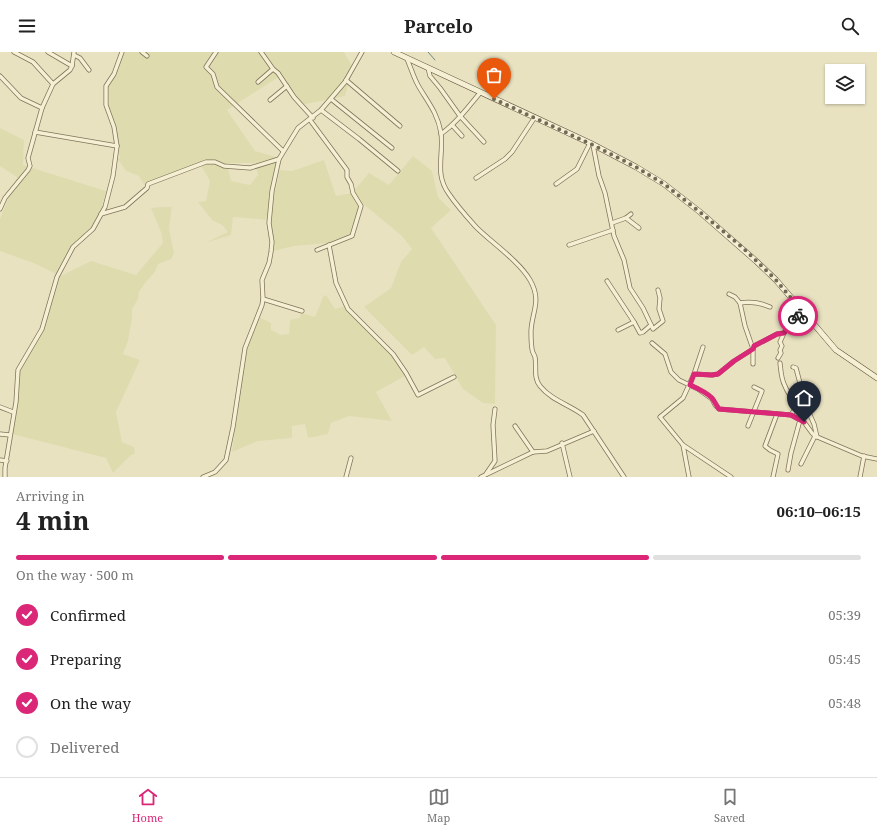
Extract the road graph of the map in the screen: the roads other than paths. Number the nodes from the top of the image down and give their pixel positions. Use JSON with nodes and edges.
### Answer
{"nodes":[{"id":1,"x":14,"y":52,"type":"edge"},
{"id":2,"x":48,"y":52,"type":"edge"},
{"id":3,"x":122,"y":52,"type":"edge"},
{"id":4,"x":142,"y":52,"type":"edge"},
{"id":5,"x":216,"y":52,"type":"edge"},
{"id":6,"x":261,"y":52,"type":"edge"},
{"id":7,"x":362,"y":52,"type":"edge"},
{"id":8,"x":394,"y":52,"type":"edge"},
{"id":9,"x":74,"y":53,"type":"edge"},
{"id":10,"x":147,"y":56,"type":"dead end"},
{"id":11,"x":407,"y":59,"type":"junction"},
{"id":12,"x":72,"y":66,"type":"junction"},
{"id":13,"x":428,"y":68,"type":"junction"},
{"id":14,"x":273,"y":69,"type":"junction"},
{"id":15,"x":90,"y":70,"type":"dead end"},
{"id":16,"x":0,"y":76,"type":"edge"},
{"id":17,"x":346,"y":80,"type":"junction"},
{"id":18,"x":258,"y":82,"type":"dead end"},
{"id":19,"x":53,"y":84,"type":"junction"},
{"id":20,"x":287,"y":86,"type":"junction"},
{"id":21,"x":480,"y":93,"type":"junction"},
{"id":22,"x":330,"y":99,"type":"junction"},
{"id":23,"x":270,"y":100,"type":"dead end"},
{"id":24,"x":42,"y":108,"type":"junction"},
{"id":25,"x":321,"y":110,"type":"junction"},
{"id":26,"x":460,"y":116,"type":"junction"},
{"id":27,"x":535,"y":117,"type":"junction"},
{"id":28,"x":311,"y":119,"type":"junction"},
{"id":29,"x":452,"y":125,"type":"junction"},
{"id":30,"x":400,"y":126,"type":"dead end"},
{"id":31,"x":35,"y":132,"type":"junction"},
{"id":32,"x":441,"y":134,"type":"junction"},
{"id":33,"x":462,"y":136,"type":"dead end"},
{"id":34,"x":484,"y":142,"type":"dead end"},
{"id":35,"x":591,"y":144,"type":"junction"},
{"id":36,"x":117,"y":146,"type":"junction"},
{"id":37,"x":392,"y":148,"type":"dead end"},
{"id":38,"x":283,"y":151,"type":"junction"},
{"id":39,"x":279,"y":159,"type":"junction"},
{"id":40,"x":398,"y":171,"type":"dead end"},
{"id":41,"x":476,"y":178,"type":"dead end"},
{"id":42,"x":556,"y":184,"type":"dead end"},
{"id":43,"x":0,"y":209,"type":"edge"},
{"id":44,"x":101,"y":214,"type":"junction"},
{"id":45,"x":631,"y":214,"type":"dead end"},
{"id":46,"x":626,"y":218,"type":"junction"},
{"id":47,"x":612,"y":223,"type":"junction"},
{"id":48,"x":638,"y":228,"type":"dead end"},
{"id":49,"x":613,"y":230,"type":"junction"},
{"id":50,"x":329,"y":245,"type":"junction"},
{"id":51,"x":569,"y":245,"type":"dead end"},
{"id":52,"x":317,"y":250,"type":"dead end"},
{"id":53,"x":607,"y":281,"type":"dead end"},
{"id":54,"x":658,"y":290,"type":"dead end"},
{"id":55,"x":729,"y":294,"type":"dead end"},
{"id":56,"x":263,"y":299,"type":"junction"},
{"id":57,"x":740,"y":303,"type":"junction"},
{"id":58,"x":770,"y":307,"type":"dead end"},
{"id":59,"x":302,"y":311,"type":"dead end"},
{"id":60,"x":802,"y":311,"type":"junction"},
{"id":61,"x":634,"y":322,"type":"junction"},
{"id":62,"x":651,"y":325,"type":"junction"},
{"id":63,"x":618,"y":330,"type":"dead end"},
{"id":64,"x":784,"y":333,"type":"junction"},
{"id":65,"x":652,"y":343,"type":"dead end"},
{"id":66,"x":703,"y":346,"type":"dead end"},
{"id":67,"x":753,"y":349,"type":"junction"},
{"id":68,"x":778,"y":358,"type":"dead end"},
{"id":69,"x":780,"y":363,"type":"dead end"},
{"id":70,"x":754,"y":364,"type":"dead end"},
{"id":71,"x":793,"y":367,"type":"dead end"},
{"id":72,"x":694,"y":374,"type":"junction"},
{"id":73,"x":454,"y":377,"type":"dead end"},
{"id":74,"x":877,"y":378,"type":"edge"},
{"id":75,"x":690,"y":385,"type":"junction"},
{"id":76,"x":754,"y":387,"type":"dead end"},
{"id":77,"x":0,"y":407,"type":"edge"},
{"id":78,"x":495,"y":409,"type":"dead end"},
{"id":79,"x":13,"y":412,"type":"junction"},
{"id":80,"x":754,"y":412,"type":"junction"},
{"id":81,"x":777,"y":414,"type":"junction"},
{"id":82,"x":791,"y":415,"type":"junction"},
{"id":83,"x":800,"y":420,"type":"junction"},
{"id":84,"x":515,"y":426,"type":"dead end"},
{"id":85,"x":748,"y":426,"type":"dead end"},
{"id":86,"x":594,"y":431,"type":"junction"},
{"id":87,"x":0,"y":434,"type":"edge"},
{"id":88,"x":10,"y":435,"type":"junction"},
{"id":89,"x":816,"y":436,"type":"junction"},
{"id":90,"x":562,"y":443,"type":"junction"},
{"id":91,"x":683,"y":445,"type":"junction"},
{"id":92,"x":533,"y":452,"type":"junction"},
{"id":93,"x":864,"y":456,"type":"junction"},
{"id":94,"x":351,"y":458,"type":"dead end"},
{"id":95,"x":877,"y":459,"type":"edge"},
{"id":96,"x":0,"y":460,"type":"edge"},
{"id":97,"x":7,"y":461,"type":"junction"},
{"id":98,"x":801,"y":464,"type":"dead end"},
{"id":99,"x":788,"y":470,"type":"dead end"},
{"id":100,"x":215,"y":472,"type":"junction"},
{"id":101,"x":486,"y":476,"type":"edge"},
{"id":102,"x":5,"y":477,"type":"edge"},
{"id":103,"x":203,"y":477,"type":"edge"},
{"id":104,"x":215,"y":477,"type":"edge"},
{"id":105,"x":346,"y":477,"type":"edge"},
{"id":106,"x":481,"y":477,"type":"edge"},
{"id":107,"x":570,"y":477,"type":"edge"},
{"id":108,"x":624,"y":477,"type":"edge"},
{"id":109,"x":689,"y":477,"type":"edge"},
{"id":110,"x":731,"y":477,"type":"edge"},
{"id":111,"x":773,"y":477,"type":"edge"},
{"id":112,"x":860,"y":477,"type":"edge"}],
"edges":[{"from":1,"to":19,"type":"street"},
{"from":2,"to":12,"type":"street"},
{"from":3,"to":36,"type":"street"},
{"from":4,"to":10,"type":"street"},
{"from":5,"to":38,"type":"street"},
{"from":6,"to":14,"type":"street"},
{"from":7,"to":17,"type":"street"},
{"from":8,"to":11,"type":"main road"},
{"from":9,"to":12,"type":"street"},
{"from":9,"to":15,"type":"street"},
{"from":11,"to":13,"type":"main road"},
{"from":11,"to":32,"type":"street"},
{"from":12,"to":19,"type":"street"},
{"from":13,"to":21,"type":"main road"},
{"from":13,"to":26,"type":"street"},
{"from":14,"to":18,"type":"street"},
{"from":14,"to":20,"type":"street"},
{"from":16,"to":24,"type":"street"},
{"from":17,"to":22,"type":"street"},
{"from":17,"to":30,"type":"street"},
{"from":19,"to":24,"type":"street"},
{"from":20,"to":23,"type":"street"},
{"from":20,"to":28,"type":"street"},
{"from":21,"to":26,"type":"street"},
{"from":21,"to":27,"type":"main road"},
{"from":22,"to":25,"type":"street"},
{"from":22,"to":37,"type":"street"},
{"from":24,"to":31,"type":"street"},
{"from":25,"to":28,"type":"street"},
{"from":25,"to":40,"type":"street"},
{"from":26,"to":29,"type":"street"},
{"from":26,"to":34,"type":"street"},
{"from":27,"to":35,"type":"main road"},
{"from":27,"to":41,"type":"street"},
{"from":28,"to":38,"type":"street"},
{"from":28,"to":50,"type":"street"},
{"from":29,"to":32,"type":"street"},
{"from":29,"to":33,"type":"street"},
{"from":31,"to":36,"type":"street"},
{"from":31,"to":43,"type":"street"},
{"from":32,"to":86,"type":"street"},
{"from":35,"to":42,"type":"street"},
{"from":35,"to":47,"type":"street"},
{"from":35,"to":60,"type":"main road"},
{"from":36,"to":44,"type":"street"},
{"from":38,"to":39,"type":"street"},
{"from":39,"to":44,"type":"street"},
{"from":39,"to":56,"type":"street"},
{"from":44,"to":79,"type":"street"},
{"from":45,"to":46,"type":"street"},
{"from":46,"to":47,"type":"street"},
{"from":46,"to":48,"type":"street"},
{"from":47,"to":49,"type":"street"},
{"from":49,"to":51,"type":"street"},
{"from":49,"to":62,"type":"street"},
{"from":50,"to":52,"type":"street"},
{"from":50,"to":73,"type":"street"},
{"from":53,"to":61,"type":"street"},
{"from":54,"to":62,"type":"street"},
{"from":55,"to":57,"type":"street"},
{"from":56,"to":59,"type":"street"},
{"from":56,"to":100,"type":"street"},
{"from":57,"to":58,"type":"street"},
{"from":57,"to":67,"type":"street"},
{"from":60,"to":64,"type":"street"},
{"from":60,"to":74,"type":"main road"},
{"from":61,"to":62,"type":"street"},
{"from":61,"to":63,"type":"street"},
{"from":64,"to":67,"type":"street"},
{"from":64,"to":68,"type":"street"},
{"from":65,"to":75,"type":"street"},
{"from":66,"to":72,"type":"street"},
{"from":67,"to":70,"type":"street"},
{"from":67,"to":72,"type":"street"},
{"from":69,"to":82,"type":"street"},
{"from":71,"to":89,"type":"street"},
{"from":72,"to":75,"type":"street"},
{"from":75,"to":80,"type":"street"},
{"from":75,"to":91,"type":"street"},
{"from":76,"to":80,"type":"street"},
{"from":77,"to":79,"type":"street"},
{"from":78,"to":101,"type":"street"},
{"from":79,"to":88,"type":"street"},
{"from":80,"to":81,"type":"street"},
{"from":80,"to":85,"type":"street"},
{"from":81,"to":82,"type":"street"},
{"from":81,"to":111,"type":"street"},
{"from":82,"to":83,"type":"street"},
{"from":83,"to":89,"type":"street"},
{"from":83,"to":99,"type":"street"},
{"from":84,"to":92,"type":"street"},
{"from":86,"to":90,"type":"street"},
{"from":86,"to":108,"type":"street"},
{"from":87,"to":88,"type":"street"},
{"from":88,"to":97,"type":"street"},
{"from":89,"to":93,"type":"street"},
{"from":89,"to":98,"type":"street"},
{"from":90,"to":92,"type":"street"},
{"from":90,"to":107,"type":"street"},
{"from":91,"to":109,"type":"street"},
{"from":91,"to":110,"type":"street"},
{"from":92,"to":101,"type":"street"},
{"from":93,"to":95,"type":"street"},
{"from":93,"to":112,"type":"street"},
{"from":94,"to":105,"type":"street"},
{"from":96,"to":97,"type":"street"},
{"from":97,"to":102,"type":"street"},
{"from":100,"to":103,"type":"street"},
{"from":100,"to":104,"type":"street"},
{"from":101,"to":106,"type":"street"}]}
